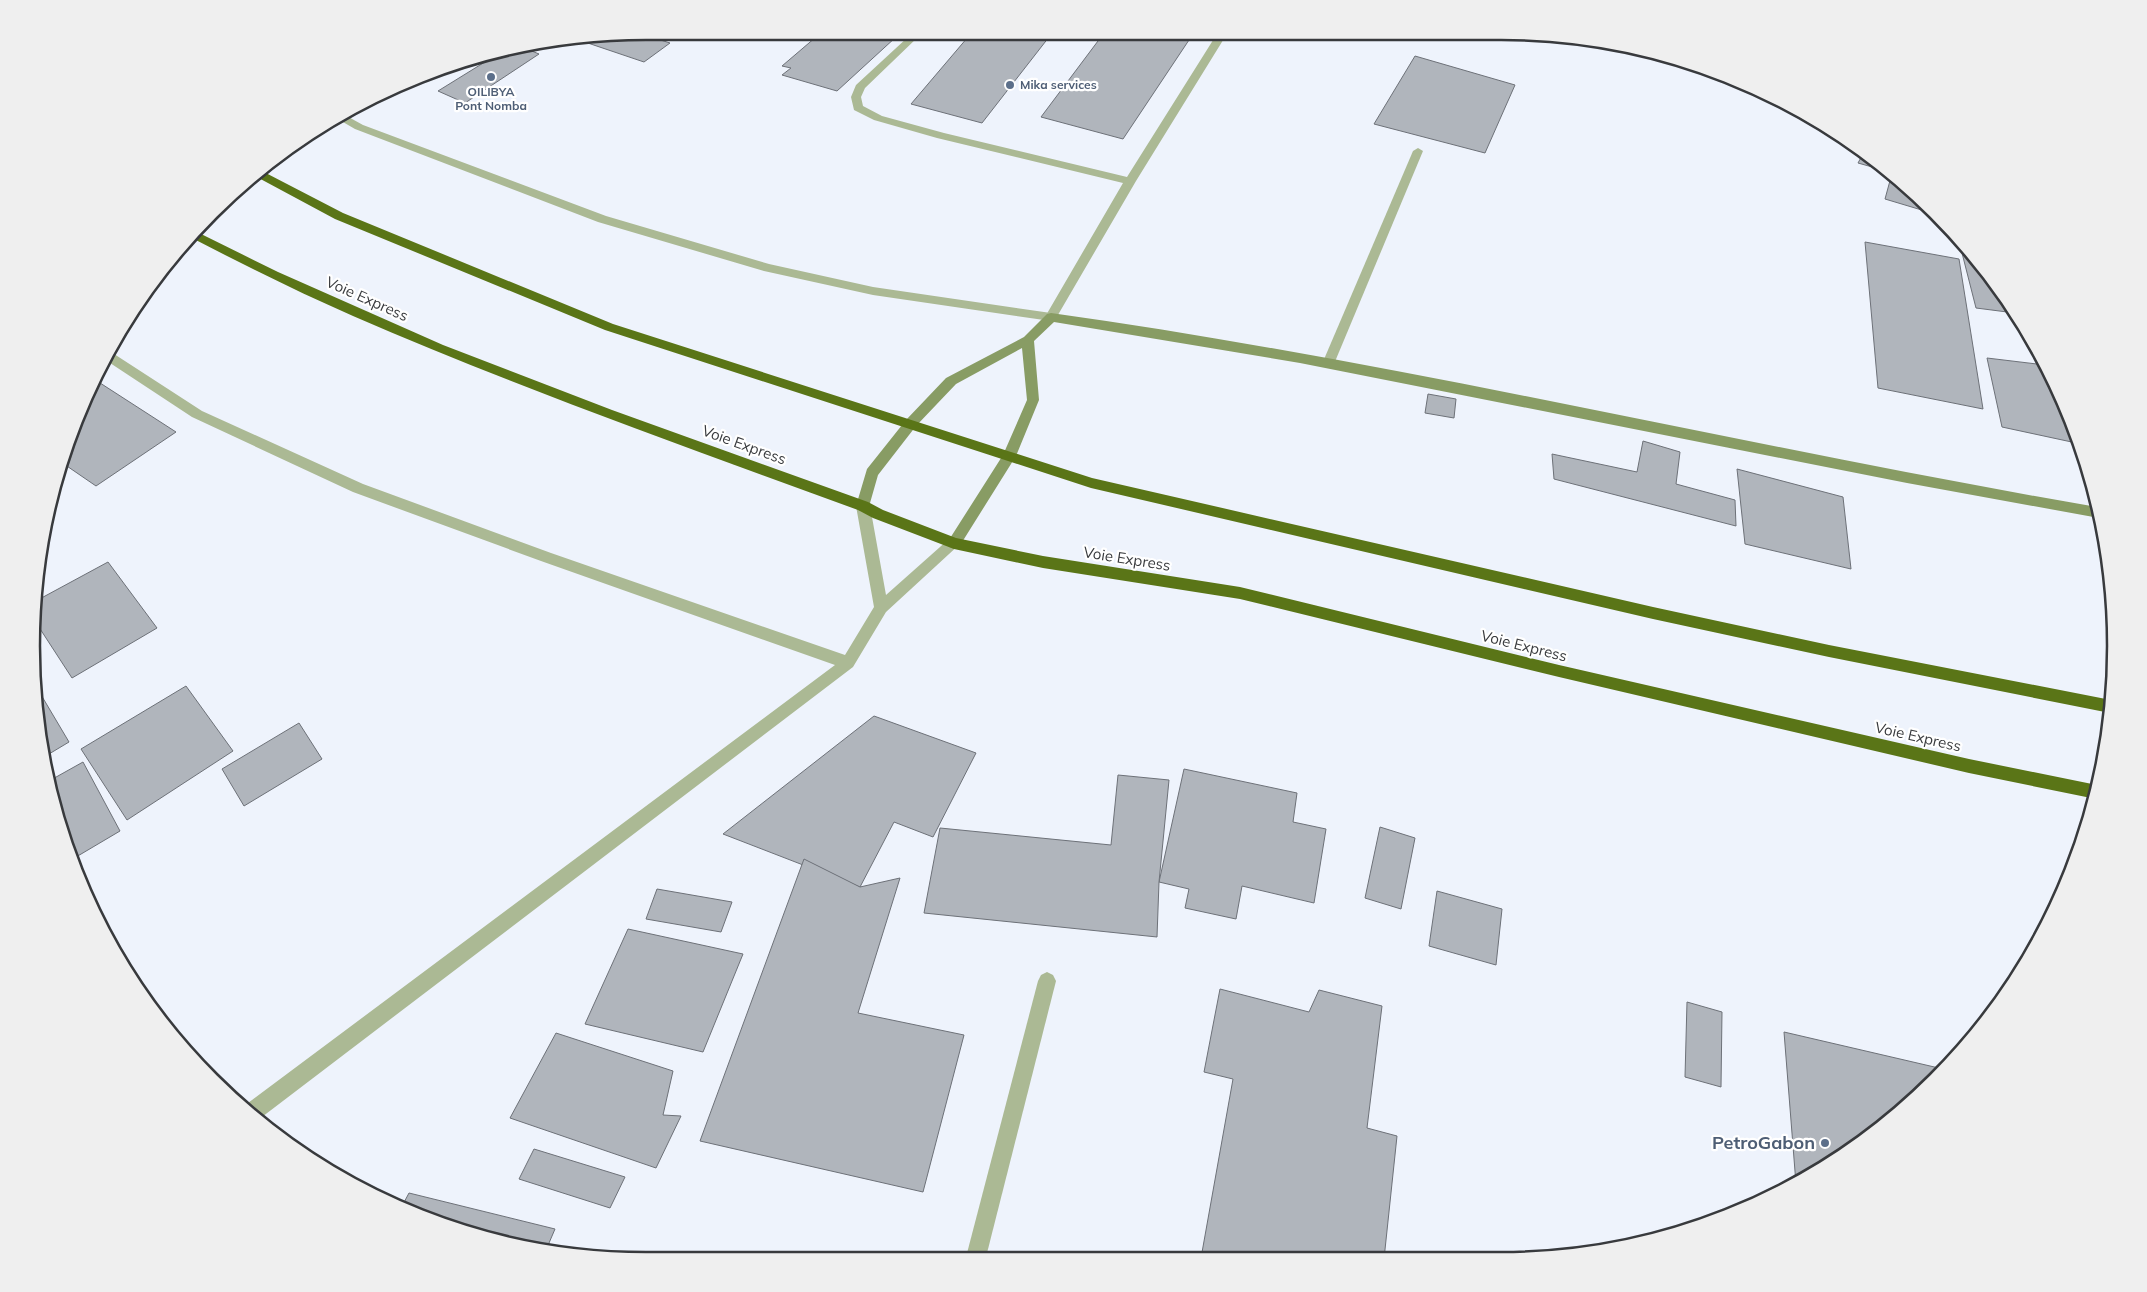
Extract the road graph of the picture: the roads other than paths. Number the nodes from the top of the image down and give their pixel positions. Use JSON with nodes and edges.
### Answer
{"nodes":[{"id":1,"x":909,"y":40,"type":"edge"},
{"id":2,"x":1218,"y":40,"type":"edge"},
{"id":3,"x":346,"y":120,"type":"edge"},
{"id":4,"x":1418,"y":151,"type":"dead end"},
{"id":5,"x":263,"y":176,"type":"edge"},
{"id":6,"x":1130,"y":181,"type":"junction"},
{"id":7,"x":198,"y":237,"type":"edge"},
{"id":8,"x":1050,"y":317,"type":"junction"},
{"id":9,"x":1028,"y":340,"type":"junction"},
{"id":10,"x":113,"y":358,"type":"edge"},
{"id":11,"x":1328,"y":364,"type":"junction"},
{"id":12,"x":911,"y":423,"type":"junction"},
{"id":13,"x":1009,"y":456,"type":"junction"},
{"id":14,"x":863,"y":506,"type":"junction"},
{"id":15,"x":2091,"y":512,"type":"edge"},
{"id":16,"x":954,"y":543,"type":"junction"},
{"id":17,"x":881,"y":608,"type":"junction"},
{"id":18,"x":848,"y":663,"type":"junction"},
{"id":19,"x":2104,"y":706,"type":"edge"},
{"id":20,"x":2089,"y":790,"type":"edge"},
{"id":21,"x":1047,"y":981,"type":"dead end"},
{"id":22,"x":255,"y":1110,"type":"edge"},
{"id":23,"x":977,"y":1252,"type":"edge"}],
"edges":[{"from":1,"to":6,"type":"street"},
{"from":2,"to":6,"type":"street"},
{"from":3,"to":8,"type":"street"},
{"from":4,"to":11,"type":"street"},
{"from":5,"to":12,"type":"highway"},
{"from":6,"to":8,"type":"street"},
{"from":7,"to":14,"type":"highway","name":"Voie Express"},
{"from":8,"to":9,"type":"street"},
{"from":8,"to":11,"type":"street"},
{"from":9,"to":12,"type":"street"},
{"from":9,"to":13,"type":"street"},
{"from":10,"to":18,"type":"street"},
{"from":11,"to":15,"type":"street"},
{"from":12,"to":13,"type":"highway"},
{"from":12,"to":14,"type":"street"},
{"from":13,"to":16,"type":"street"},
{"from":13,"to":19,"type":"highway"},
{"from":14,"to":16,"type":"highway","name":"Voie Express"},
{"from":14,"to":17,"type":"street"},
{"from":16,"to":17,"type":"street"},
{"from":16,"to":20,"type":"highway","name":"Voie Express"},
{"from":17,"to":18,"type":"street"},
{"from":18,"to":22,"type":"street"},
{"from":21,"to":23,"type":"street"}]}
